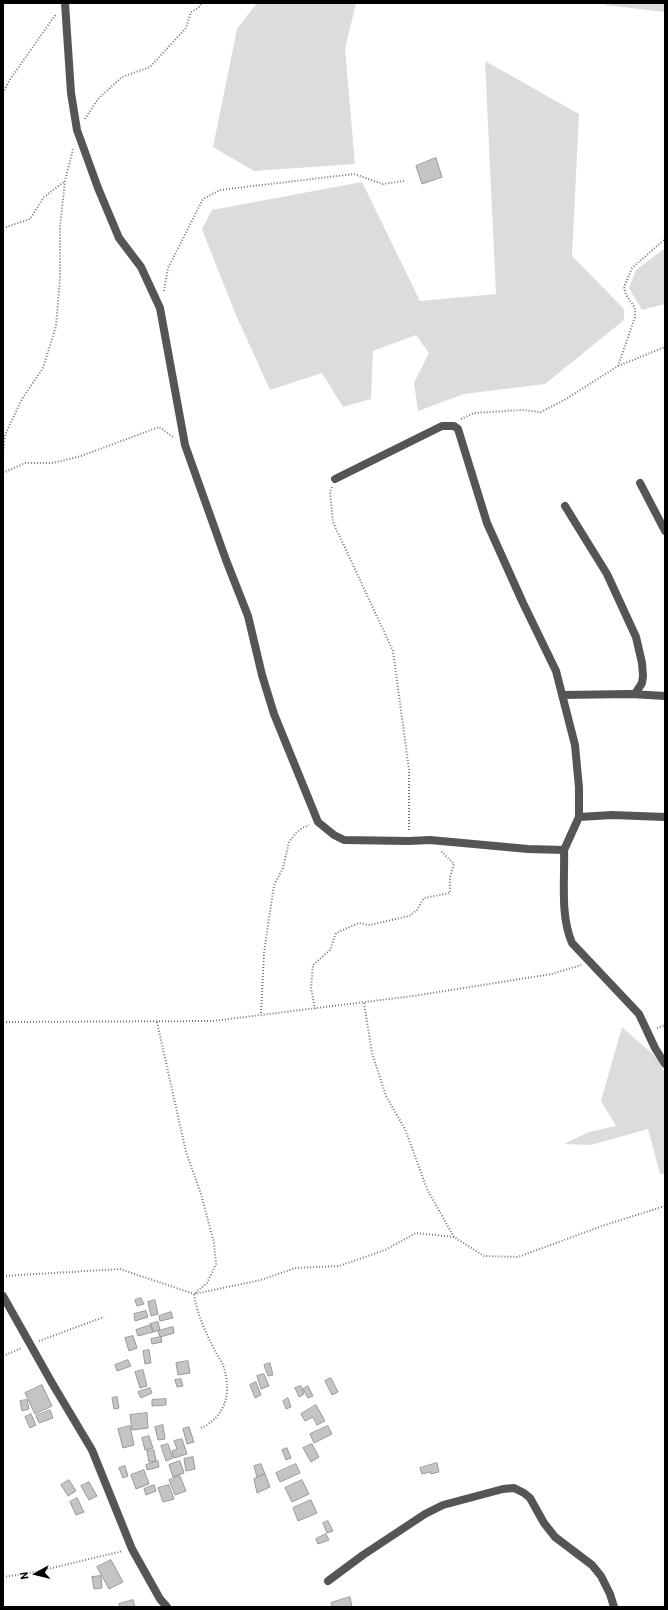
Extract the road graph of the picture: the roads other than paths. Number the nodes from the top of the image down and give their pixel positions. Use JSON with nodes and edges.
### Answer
{"nodes":[{"id":1,"x":65,"y":3,"type":"edge"},
{"id":2,"x":335,"y":478,"type":"road end"},
{"id":3,"x":640,"y":483,"type":"dead end"},
{"id":4,"x":565,"y":506,"type":"dead end"},
{"id":5,"x":665,"y":531,"type":"edge"},
{"id":6,"x":635,"y":694,"type":"junction"},
{"id":7,"x":562,"y":695,"type":"junction"},
{"id":8,"x":665,"y":696,"type":"edge"},
{"id":9,"x":580,"y":817,"type":"junction"},
{"id":10,"x":665,"y":817,"type":"edge"},
{"id":11,"x":564,"y":850,"type":"junction"},
{"id":12,"x":665,"y":1064,"type":"edge"},
{"id":13,"x":3,"y":1296,"type":"edge"},
{"id":14,"x":328,"y":1581,"type":"dead end"},
{"id":15,"x":167,"y":1607,"type":"edge"},
{"id":16,"x":614,"y":1607,"type":"edge"}],
"edges":[{"from":1,"to":11,"type":"street"},
{"from":2,"to":7,"type":"street"},
{"from":3,"to":5,"type":"street"},
{"from":4,"to":6,"type":"street"},
{"from":6,"to":7,"type":"street"},
{"from":6,"to":8,"type":"street"},
{"from":7,"to":9,"type":"street"},
{"from":9,"to":10,"type":"street"},
{"from":9,"to":11,"type":"street"},
{"from":11,"to":12,"type":"street"},
{"from":13,"to":15,"type":"street"},
{"from":14,"to":16,"type":"street"}]}
